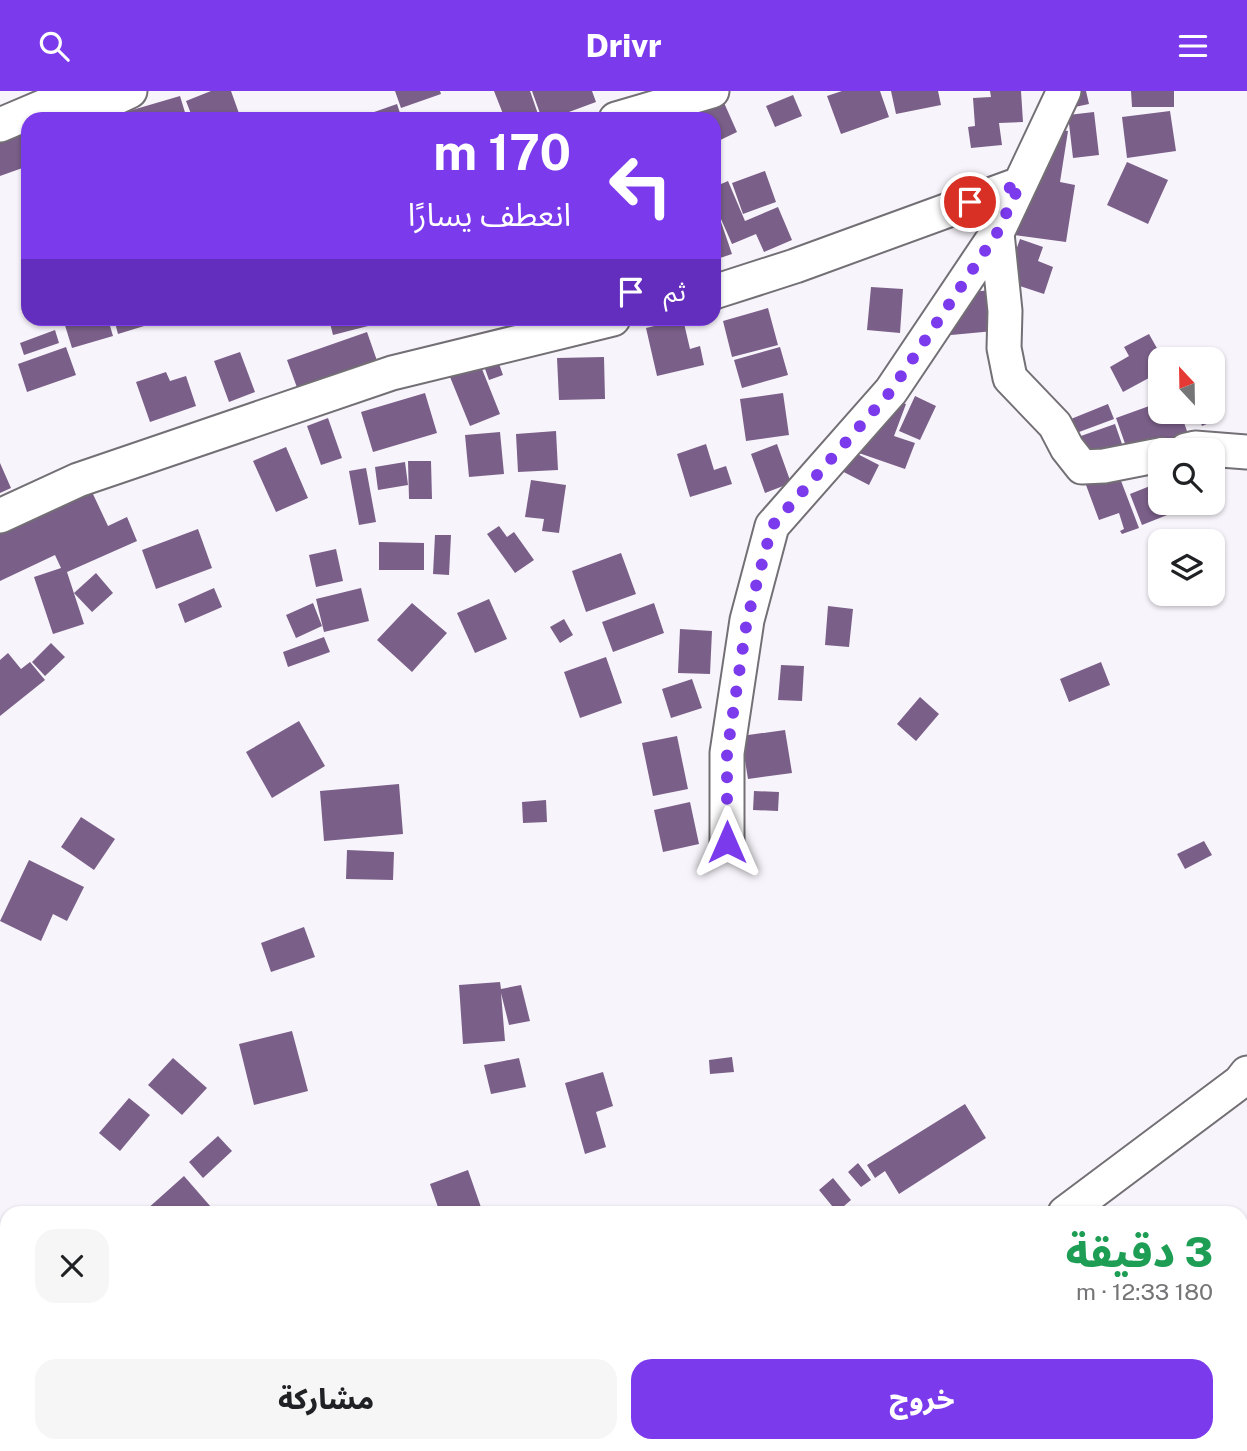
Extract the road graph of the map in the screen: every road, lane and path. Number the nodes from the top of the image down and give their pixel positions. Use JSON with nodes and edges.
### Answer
{"nodes":[{"id":1,"x":130,"y":91,"type":"edge"},
{"id":2,"x":712,"y":91,"type":"edge"},
{"id":3,"x":1064,"y":91,"type":"edge"},
{"id":4,"x":31,"y":112,"type":"edge"},
{"id":5,"x":640,"y":112,"type":"edge"},
{"id":6,"x":21,"y":116,"type":"edge"},
{"id":7,"x":0,"y":125,"type":"edge"},
{"id":8,"x":1020,"y":184,"type":"junction"},
{"id":9,"x":997,"y":233,"type":"junction"},
{"id":10,"x":721,"y":290,"type":"edge"},
{"id":11,"x":584,"y":326,"type":"edge"},
{"id":12,"x":1225,"y":450,"type":"edge"},
{"id":13,"x":1247,"y":452,"type":"edge"},
{"id":14,"x":1148,"y":457,"type":"edge"},
{"id":15,"x":0,"y":516,"type":"edge"},
{"id":16,"x":727,"y":842,"type":"dead end"},
{"id":17,"x":1247,"y":1073,"type":"edge"},
{"id":18,"x":1074,"y":1206,"type":"edge"}],
"edges":[{"from":1,"to":4,"type":"street"},
{"from":2,"to":5,"type":"street"},
{"from":3,"to":8,"type":"street"},
{"from":6,"to":7,"type":"street"},
{"from":8,"to":9,"type":"street"},
{"from":8,"to":10,"type":"street"},
{"from":9,"to":14,"type":"street"},
{"from":9,"to":16,"type":"street"},
{"from":11,"to":15,"type":"street"},
{"from":12,"to":13,"type":"street"},
{"from":17,"to":18,"type":"street"}]}
